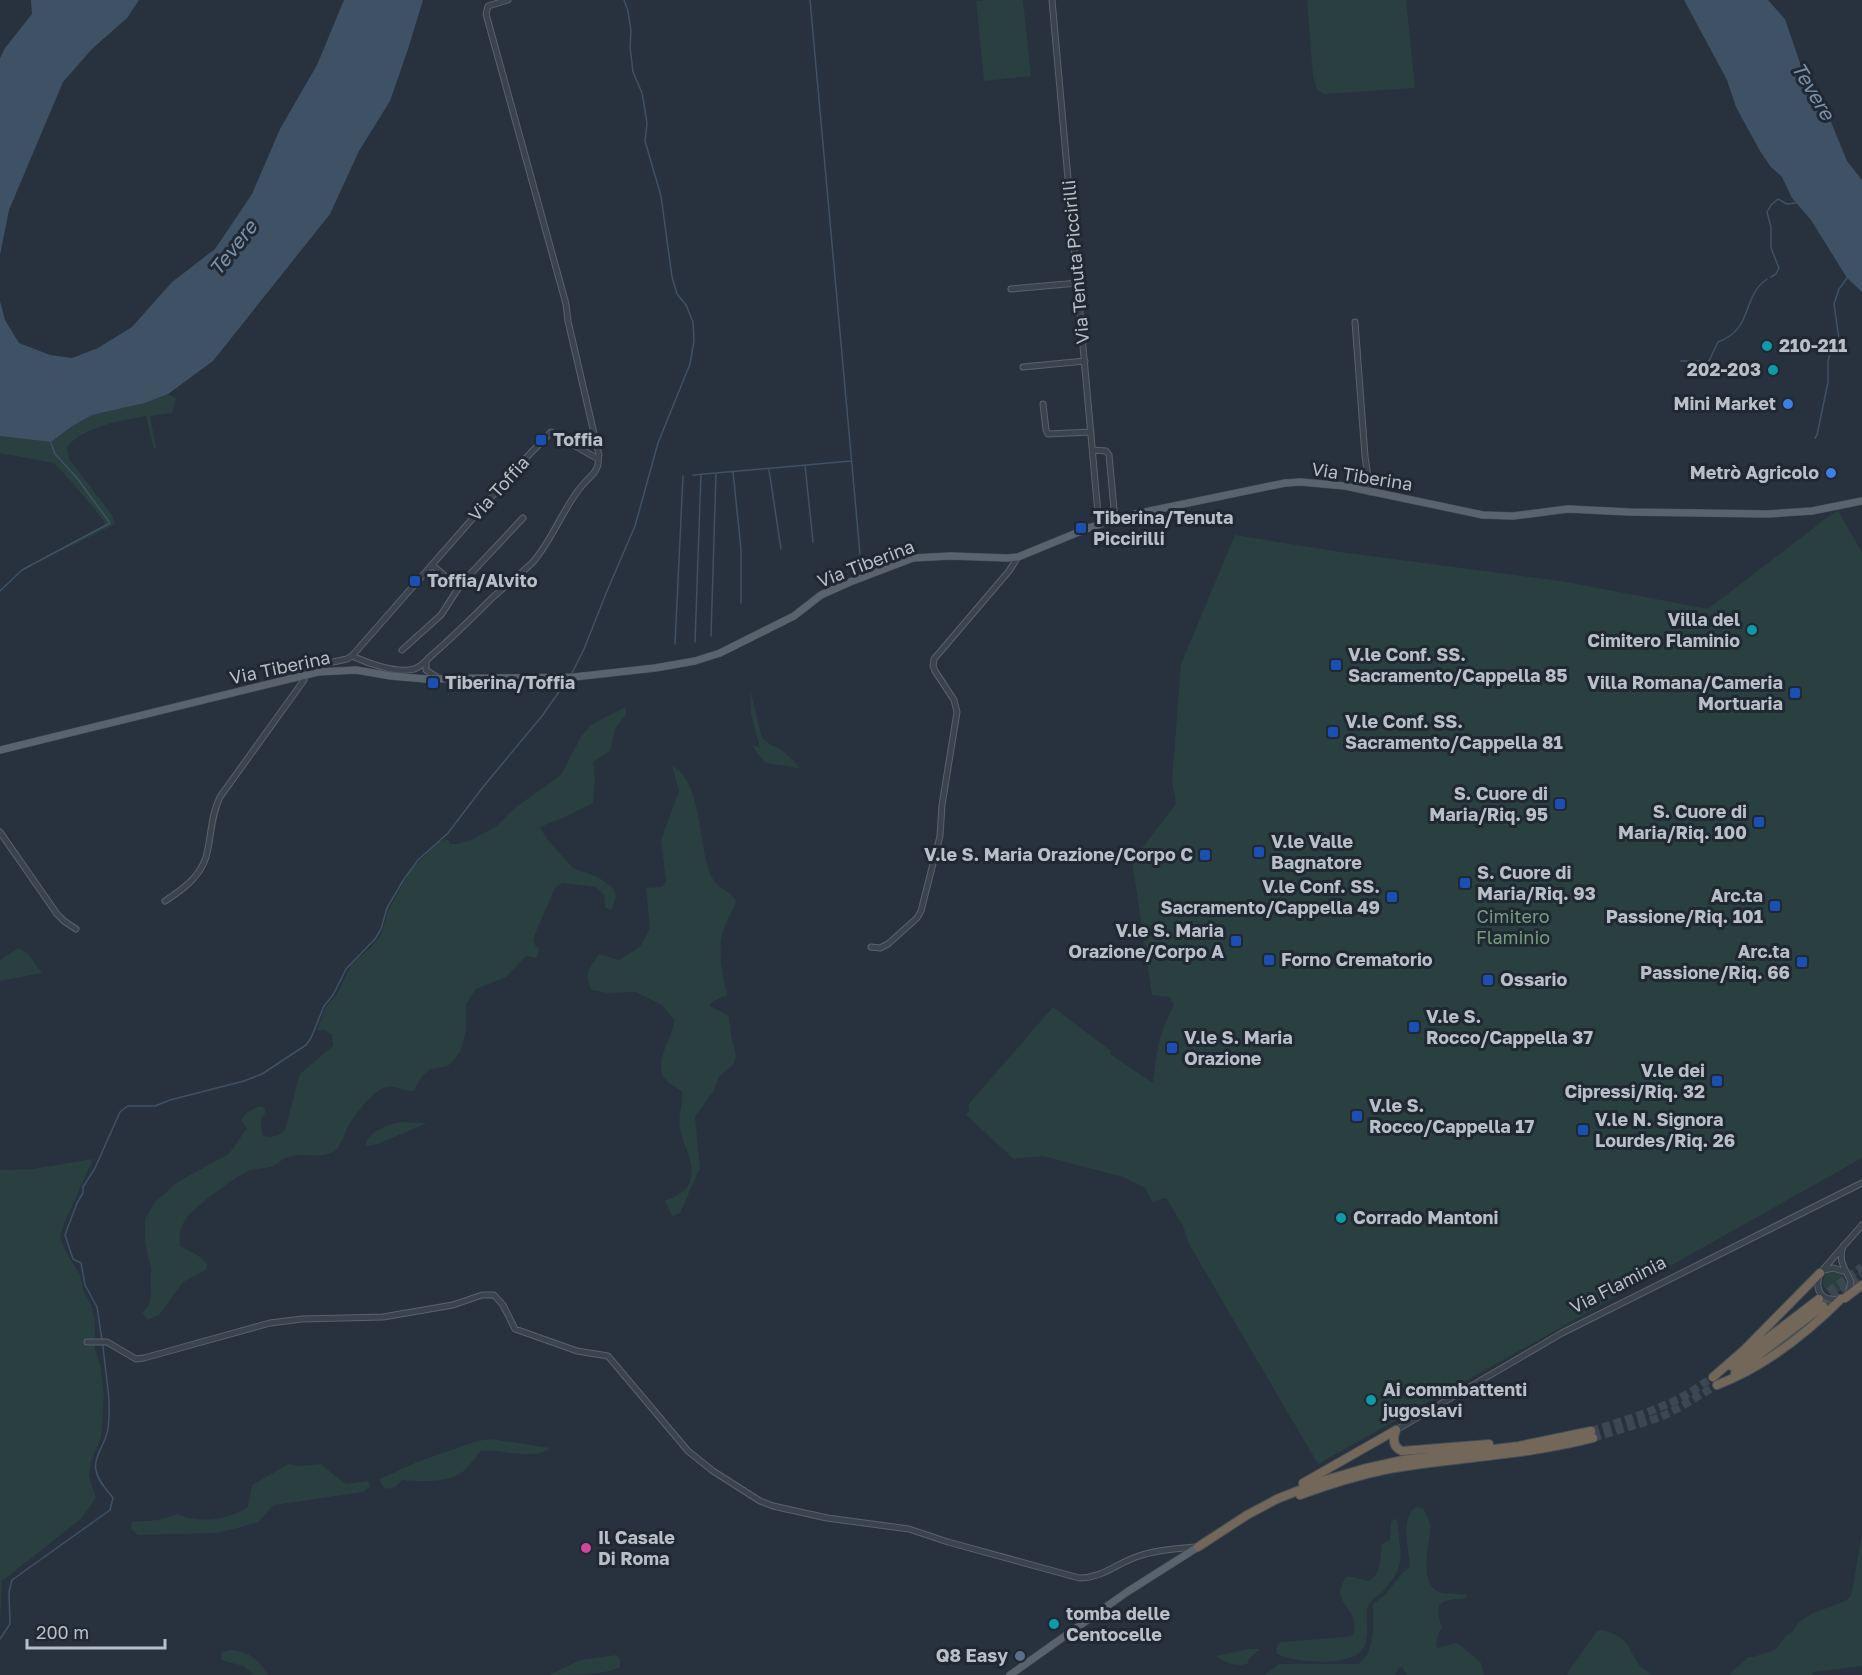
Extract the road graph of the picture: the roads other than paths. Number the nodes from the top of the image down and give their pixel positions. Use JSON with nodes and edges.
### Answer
{"nodes":[{"id":1,"x":508,"y":0,"type":"edge"},
{"id":2,"x":1052,"y":0,"type":"edge"},
{"id":3,"x":1078,"y":283,"type":"junction"},
{"id":4,"x":1011,"y":289,"type":"dead end"},
{"id":5,"x":1355,"y":322,"type":"dead end"},
{"id":6,"x":1085,"y":361,"type":"junction"},
{"id":7,"x":1023,"y":367,"type":"dead end"},
{"id":8,"x":1043,"y":404,"type":"dead end"},
{"id":9,"x":1091,"y":432,"type":"junction"},
{"id":10,"x":1093,"y":450,"type":"junction"},
{"id":11,"x":598,"y":459,"type":"junction"},
{"id":12,"x":1370,"y":492,"type":"junction"},
{"id":13,"x":1862,"y":501,"type":"edge"},
{"id":14,"x":523,"y":518,"type":"dead end"},
{"id":15,"x":1115,"y":520,"type":"junction"},
{"id":16,"x":1099,"y":525,"type":"junction"},
{"id":17,"x":1018,"y":557,"type":"junction"},
{"id":18,"x":432,"y":565,"type":"junction"},
{"id":19,"x":458,"y":587,"type":"junction"},
{"id":20,"x":402,"y":650,"type":"dead end"},
{"id":21,"x":352,"y":656,"type":"junction"},
{"id":22,"x":426,"y":662,"type":"junction"},
{"id":23,"x":426,"y":670,"type":"junction"},
{"id":24,"x":305,"y":675,"type":"junction"},
{"id":25,"x":425,"y":678,"type":"junction"},
{"id":26,"x":439,"y":679,"type":"junction"},
{"id":27,"x":0,"y":750,"type":"edge"},
{"id":28,"x":0,"y":832,"type":"edge"},
{"id":29,"x":165,"y":901,"type":"dead end"},
{"id":30,"x":76,"y":929,"type":"dead end"},
{"id":31,"x":871,"y":947,"type":"dead end"},
{"id":32,"x":1862,"y":1183,"type":"edge"},
{"id":33,"x":1862,"y":1225,"type":"edge"},
{"id":34,"x":1843,"y":1246,"type":"junction"},
{"id":35,"x":1820,"y":1273,"type":"junction"},
{"id":36,"x":1847,"y":1274,"type":"junction"},
{"id":37,"x":1862,"y":1285,"type":"edge"},
{"id":38,"x":1843,"y":1299,"type":"junction"},
{"id":39,"x":1821,"y":1303,"type":"tunnel mouth"},
{"id":40,"x":91,"y":1342,"type":"dead end"},
{"id":41,"x":1715,"y":1381,"type":"junction"},
{"id":42,"x":1396,"y":1430,"type":"junction"},
{"id":43,"x":1519,"y":1446,"type":"junction"},
{"id":44,"x":1277,"y":1499,"type":"junction"},
{"id":45,"x":1198,"y":1547,"type":"junction"},
{"id":46,"x":1010,"y":1675,"type":"edge"}],
"edges":[{"from":1,"to":11,"type":"street"},
{"from":2,"to":3,"type":"street","name":"Via Tenuta Piccirilli"},
{"from":3,"to":4,"type":"street"},
{"from":3,"to":6,"type":"street","name":"Via Tenuta Piccirilli"},
{"from":5,"to":12,"type":"street"},
{"from":6,"to":7,"type":"street"},
{"from":6,"to":9,"type":"street","name":"Via Tenuta Piccirilli"},
{"from":8,"to":9,"type":"street"},
{"from":9,"to":10,"type":"street","name":"Via Tenuta Piccirilli"},
{"from":10,"to":15,"type":"street"},
{"from":10,"to":16,"type":"street","name":"Via Tenuta Piccirilli"},
{"from":11,"to":18,"type":"street","name":"Via Toffia"},
{"from":11,"to":22,"type":"street"},
{"from":12,"to":13,"type":"main road","name":"Via Tiberina"},
{"from":12,"to":15,"type":"main road","name":"Via Tiberina"},
{"from":14,"to":19,"type":"street"},
{"from":15,"to":16,"type":"main road","name":"Via Tiberina"},
{"from":16,"to":17,"type":"main road","name":"Via Tiberina"},
{"from":17,"to":26,"type":"main road","name":"Via Tiberina"},
{"from":17,"to":31,"type":"street"},
{"from":18,"to":19,"type":"street"},
{"from":18,"to":21,"type":"street","name":"Via Toffia"},
{"from":19,"to":20,"type":"street"},
{"from":21,"to":22,"type":"street"},
{"from":21,"to":24,"type":"street"},
{"from":22,"to":23,"type":"street"},
{"from":23,"to":25,"type":"street"},
{"from":23,"to":26,"type":"street"},
{"from":24,"to":25,"type":"main road","name":"Via Tiberina"},
{"from":24,"to":27,"type":"main road","name":"Via Tiberina"},
{"from":24,"to":29,"type":"street"},
{"from":25,"to":26,"type":"main road","name":"Via Tiberina"},
{"from":28,"to":30,"type":"street"},
{"from":32,"to":42,"type":"street","name":"Via Flaminia"},
{"from":33,"to":34,"type":"street"},
{"from":34,"to":35,"type":"street"},
{"from":34,"to":36,"type":"street"},
{"from":35,"to":36,"type":"street"},
{"from":35,"to":38,"type":"street"},
{"from":35,"to":41,"type":"highway"},
{"from":36,"to":38,"type":"street"},
{"from":37,"to":38,"type":"highway"},
{"from":38,"to":41,"type":"highway"},
{"from":39,"to":41,"type":"highway"},
{"from":40,"to":45,"type":"street"},
{"from":42,"to":43,"type":"highway"},
{"from":42,"to":44,"type":"highway"},
{"from":43,"to":44,"type":"highway"},
{"from":43,"to":45,"type":"highway"},
{"from":44,"to":45,"type":"highway"},
{"from":45,"to":46,"type":"main road"}]}
